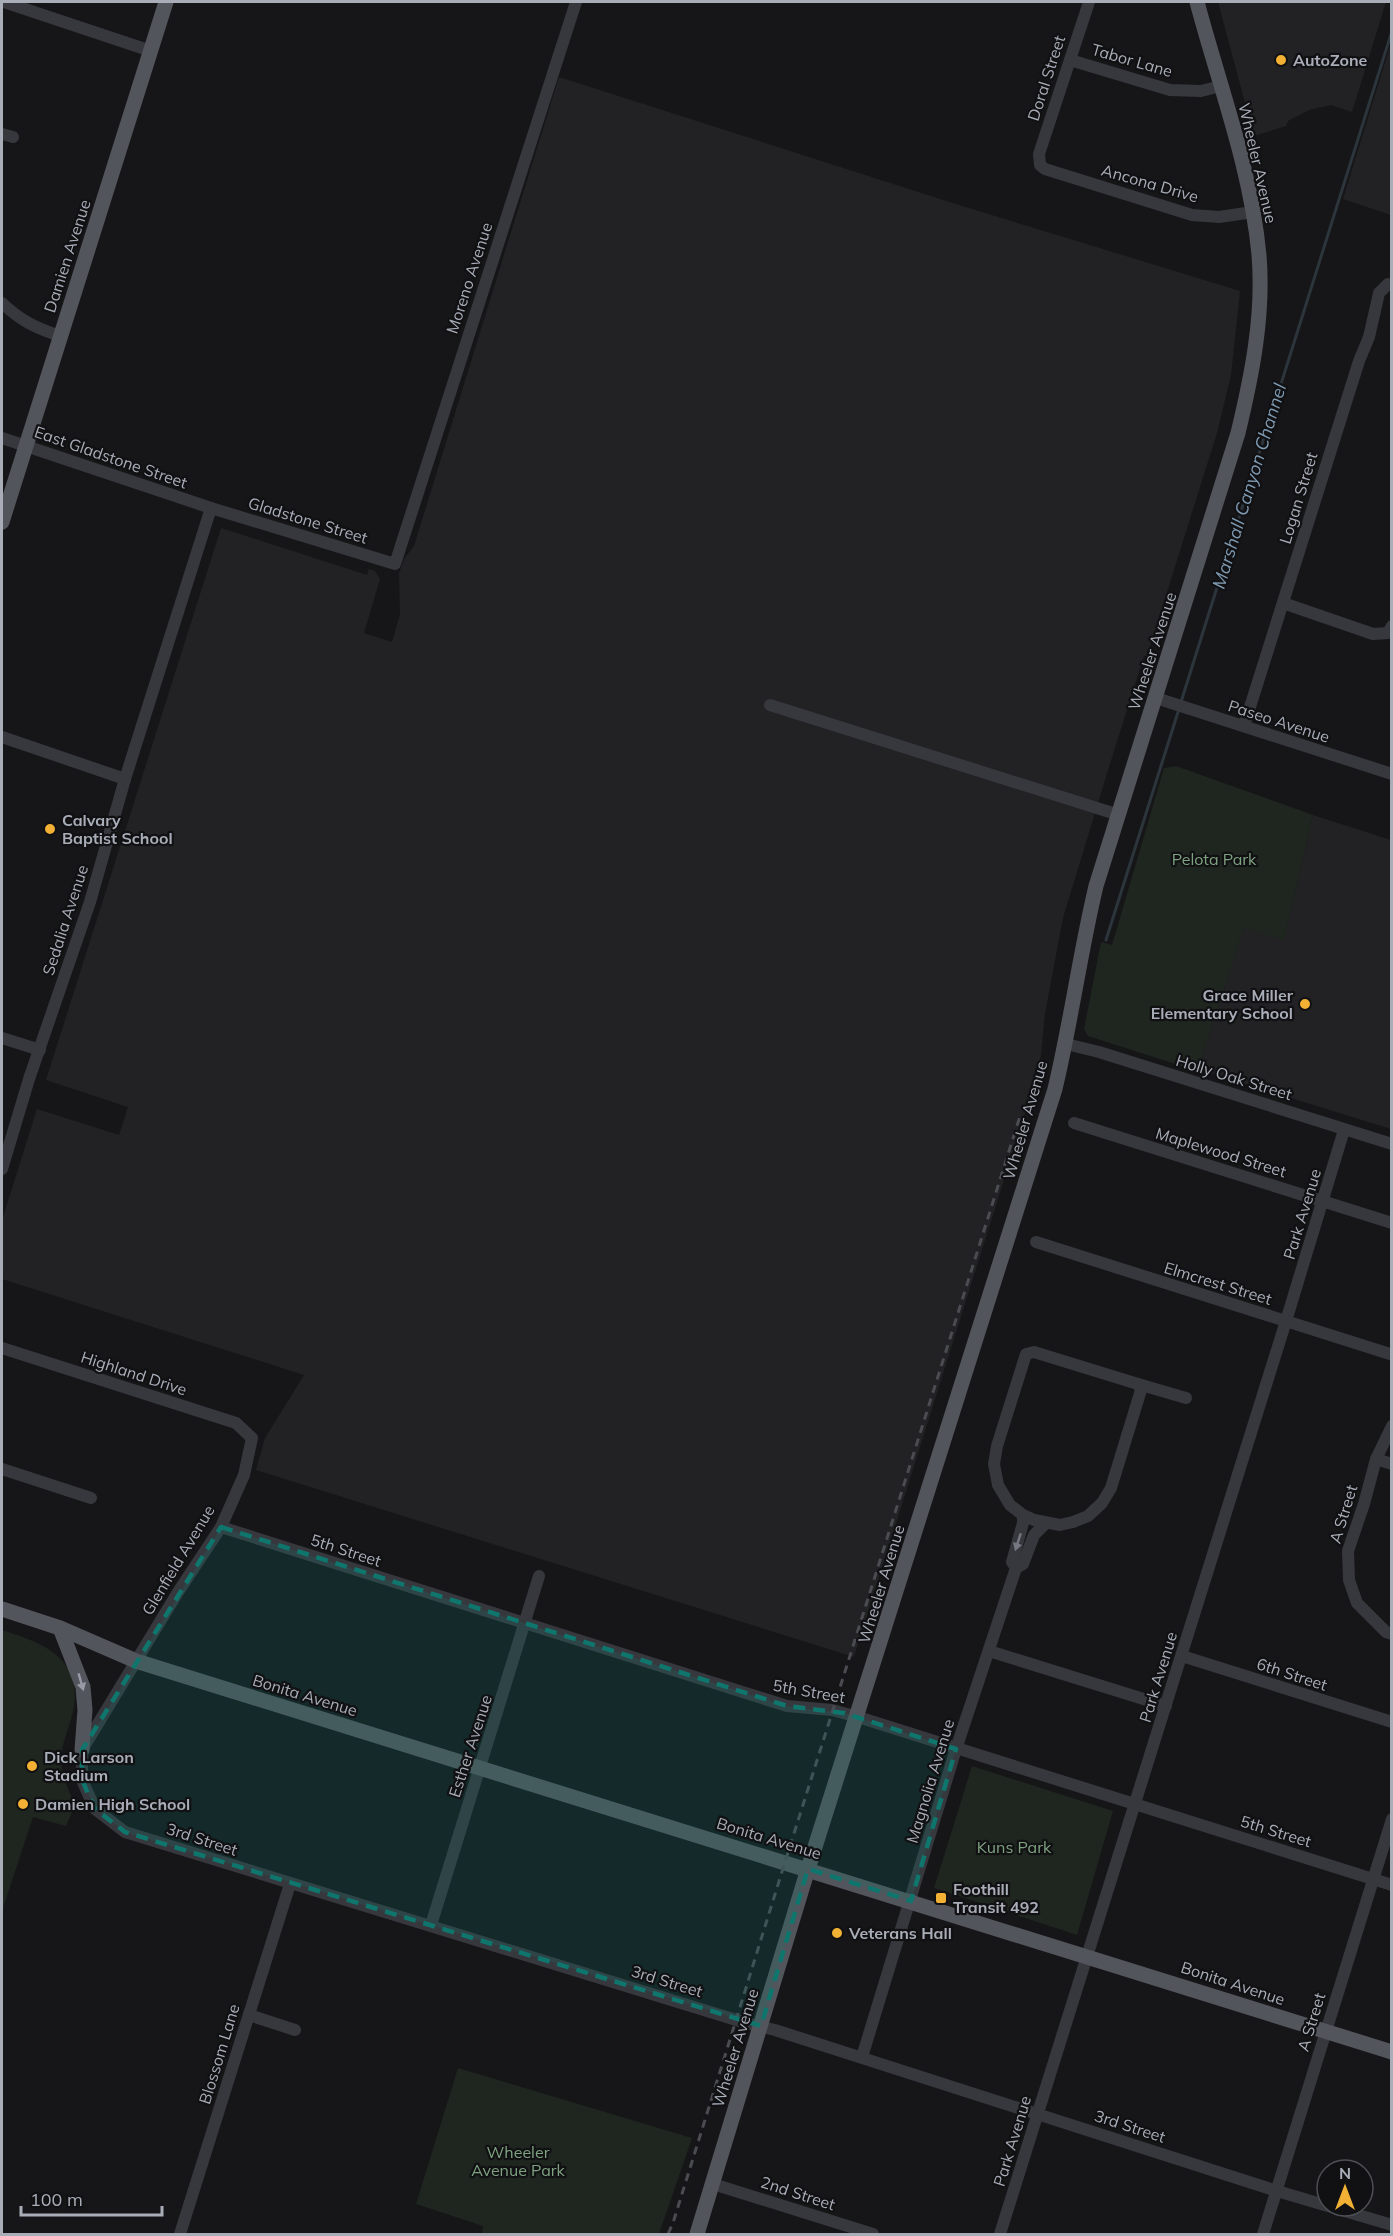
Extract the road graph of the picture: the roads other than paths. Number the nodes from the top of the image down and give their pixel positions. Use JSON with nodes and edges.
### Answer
{"nodes":[{"id":1,"x":4,"y":2,"type":"edge"},
{"id":2,"x":166,"y":2,"type":"edge"},
{"id":3,"x":576,"y":2,"type":"edge"},
{"id":4,"x":1089,"y":2,"type":"edge"},
{"id":5,"x":1197,"y":2,"type":"edge"},
{"id":6,"x":151,"y":51,"type":"junction"},
{"id":7,"x":1070,"y":60,"type":"junction"},
{"id":8,"x":1221,"y":86,"type":"junction"},
{"id":9,"x":1040,"y":165,"type":"joint"},
{"id":10,"x":1253,"y":212,"type":"junction"},
{"id":11,"x":1390,"y":284,"type":"edge"},
{"id":12,"x":2,"y":303,"type":"edge"},
{"id":13,"x":60,"y":336,"type":"junction"},
{"id":14,"x":2,"y":438,"type":"edge"},
{"id":15,"x":26,"y":446,"type":"junction"},
{"id":16,"x":211,"y":508,"type":"junction"},
{"id":17,"x":2,"y":522,"type":"edge"},
{"id":18,"x":395,"y":564,"type":"joint"},
{"id":19,"x":1283,"y":603,"type":"junction"},
{"id":20,"x":1390,"y":629,"type":"edge"},
{"id":21,"x":1156,"y":698,"type":"junction"},
{"id":22,"x":770,"y":705,"type":"dead end"},
{"id":23,"x":1244,"y":726,"type":"junction"},
{"id":24,"x":2,"y":737,"type":"edge"},
{"id":25,"x":1392,"y":774,"type":"edge"},
{"id":26,"x":125,"y":779,"type":"junction"},
{"id":27,"x":1119,"y":815,"type":"junction"},
{"id":28,"x":2,"y":1038,"type":"edge"},
{"id":29,"x":1066,"y":1044,"type":"junction"},
{"id":30,"x":40,"y":1050,"type":"junction"},
{"id":31,"x":1074,"y":1123,"type":"dead end"},
{"id":32,"x":1344,"y":1130,"type":"junction"},
{"id":33,"x":1392,"y":1144,"type":"edge"},
{"id":34,"x":2,"y":1169,"type":"edge"},
{"id":35,"x":1323,"y":1201,"type":"junction"},
{"id":36,"x":1392,"y":1223,"type":"edge"},
{"id":37,"x":1036,"y":1242,"type":"dead end"},
{"id":38,"x":1287,"y":1321,"type":"junction"},
{"id":39,"x":2,"y":1348,"type":"edge"},
{"id":40,"x":1390,"y":1354,"type":"edge"},
{"id":41,"x":1138,"y":1384,"type":"junction"},
{"id":42,"x":1186,"y":1398,"type":"dead end"},
{"id":43,"x":1392,"y":1426,"type":"edge"},
{"id":44,"x":252,"y":1438,"type":"joint"},
{"id":45,"x":1376,"y":1459,"type":"junction"},
{"id":46,"x":1392,"y":1464,"type":"edge"},
{"id":47,"x":2,"y":1469,"type":"edge"},
{"id":48,"x":91,"y":1498,"type":"dead end"},
{"id":49,"x":1023,"y":1515,"type":"junction"},
{"id":50,"x":1045,"y":1524,"type":"junction"},
{"id":51,"x":221,"y":1527,"type":"junction"},
{"id":52,"x":1016,"y":1568,"type":"junction"},
{"id":53,"x":539,"y":1576,"type":"dead end"},
{"id":54,"x":2,"y":1609,"type":"edge"},
{"id":55,"x":525,"y":1625,"type":"junction"},
{"id":56,"x":60,"y":1628,"type":"junction"},
{"id":57,"x":1392,"y":1634,"type":"edge"},
{"id":58,"x":989,"y":1651,"type":"junction"},
{"id":59,"x":1182,"y":1656,"type":"junction"},
{"id":60,"x":136,"y":1661,"type":"junction"},
{"id":61,"x":1166,"y":1706,"type":"junction"},
{"id":62,"x":858,"y":1717,"type":"junction"},
{"id":63,"x":1392,"y":1722,"type":"edge"},
{"id":64,"x":956,"y":1749,"type":"junction"},
{"id":65,"x":82,"y":1750,"type":"junction"},
{"id":66,"x":480,"y":1768,"type":"junction"},
{"id":67,"x":1135,"y":1805,"type":"junction"},
{"id":68,"x":1392,"y":1819,"type":"edge"},
{"id":69,"x":808,"y":1869,"type":"junction"},
{"id":70,"x":1373,"y":1879,"type":"junction"},
{"id":71,"x":290,"y":1884,"type":"junction"},
{"id":72,"x":1392,"y":1885,"type":"edge"},
{"id":73,"x":911,"y":1901,"type":"junction"},
{"id":74,"x":431,"y":1925,"type":"junction"},
{"id":75,"x":1086,"y":1956,"type":"junction"},
{"id":76,"x":249,"y":2015,"type":"junction"},
{"id":77,"x":761,"y":2026,"type":"junction"},
{"id":78,"x":294,"y":2030,"type":"dead end"},
{"id":79,"x":1324,"y":2031,"type":"junction"},
{"id":80,"x":1392,"y":2052,"type":"edge"},
{"id":81,"x":862,"y":2057,"type":"junction"},
{"id":82,"x":1038,"y":2114,"type":"junction"},
{"id":83,"x":713,"y":2184,"type":"junction"},
{"id":84,"x":1277,"y":2191,"type":"junction"},
{"id":85,"x":1392,"y":2225,"type":"edge"},
{"id":86,"x":180,"y":2235,"type":"edge"},
{"id":87,"x":697,"y":2235,"type":"edge"},
{"id":88,"x":873,"y":2235,"type":"edge"},
{"id":89,"x":1000,"y":2235,"type":"edge"},
{"id":90,"x":1263,"y":2235,"type":"edge"}],
"edges":[{"from":1,"to":6,"type":"street"},
{"from":2,"to":6,"type":"main road","name":"Damien Avenue"},
{"from":3,"to":18,"type":"street","name":"Moreno Avenue"},
{"from":4,"to":7,"type":"street","name":"Doral Street"},
{"from":5,"to":8,"type":"main road","name":"Wheeler Avenue"},
{"from":6,"to":13,"type":"main road","name":"Damien Avenue"},
{"from":7,"to":8,"type":"street","name":"Tabor Lane"},
{"from":7,"to":9,"type":"street","name":"Doral Street"},
{"from":8,"to":10,"type":"main road","name":"Wheeler Avenue"},
{"from":9,"to":10,"type":"street","name":"Ancona Drive"},
{"from":10,"to":21,"type":"main road","name":"Wheeler Avenue"},
{"from":11,"to":19,"type":"street","name":"Logan Street"},
{"from":12,"to":13,"type":"street"},
{"from":13,"to":15,"type":"main road","name":"Damien Avenue"},
{"from":14,"to":15,"type":"street","name":"East Gladstone Street"},
{"from":15,"to":16,"type":"street","name":"East Gladstone Street"},
{"from":15,"to":17,"type":"main road","name":"Damien Avenue"},
{"from":16,"to":18,"type":"street","name":"Gladstone Street"},
{"from":16,"to":26,"type":"street","name":"Sedalia Avenue"},
{"from":19,"to":20,"type":"street"},
{"from":19,"to":23,"type":"street","name":"Logan Street"},
{"from":21,"to":23,"type":"street","name":"Paseo Avenue"},
{"from":21,"to":27,"type":"main road","name":"Wheeler Avenue"},
{"from":22,"to":27,"type":"street"},
{"from":23,"to":25,"type":"street","name":"Paseo Avenue"},
{"from":24,"to":26,"type":"street"},
{"from":26,"to":30,"type":"street","name":"Sedalia Avenue"},
{"from":27,"to":29,"type":"main road","name":"Wheeler Avenue"},
{"from":28,"to":30,"type":"street"},
{"from":29,"to":32,"type":"street","name":"Holly Oak Street"},
{"from":29,"to":62,"type":"main road","name":"Wheeler Avenue"},
{"from":30,"to":34,"type":"street","name":"Sedalia Avenue"},
{"from":31,"to":35,"type":"street","name":"Maplewood Street"},
{"from":32,"to":33,"type":"street","name":"Holly Oak Street"},
{"from":32,"to":35,"type":"street","name":"Park Avenue"},
{"from":35,"to":36,"type":"street","name":"Maplewood Street"},
{"from":35,"to":38,"type":"street","name":"Park Avenue"},
{"from":37,"to":38,"type":"street","name":"Elmcrest Street"},
{"from":38,"to":40,"type":"street","name":"Elmcrest Street"},
{"from":38,"to":59,"type":"street","name":"Park Avenue"},
{"from":39,"to":44,"type":"street","name":"Highland Drive"},
{"from":41,"to":42,"type":"street"},
{"from":41,"to":49,"type":"street"},
{"from":41,"to":50,"type":"street"},
{"from":43,"to":45,"type":"street","name":"A Street"},
{"from":44,"to":51,"type":"street","name":"Glenfield Avenue"},
{"from":45,"to":46,"type":"street"},
{"from":45,"to":57,"type":"street","name":"A Street"},
{"from":47,"to":48,"type":"street"},
{"from":49,"to":50,"type":"street"},
{"from":49,"to":52,"type":"street","one_way":true},
{"from":50,"to":52,"type":"street","name":"Magnolia Avenue"},
{"from":51,"to":55,"type":"street","name":"5th Street"},
{"from":51,"to":60,"type":"street","name":"Glenfield Avenue"},
{"from":52,"to":58,"type":"street","name":"Magnolia Avenue"},
{"from":53,"to":55,"type":"street","name":"Esther Avenue"},
{"from":54,"to":56,"type":"main road","name":"Bonita Avenue"},
{"from":55,"to":62,"type":"street","name":"5th Street"},
{"from":55,"to":66,"type":"street","name":"Esther Avenue"},
{"from":56,"to":60,"type":"main road","name":"Bonita Avenue"},
{"from":56,"to":65,"type":"main road","one_way":true},
{"from":58,"to":61,"type":"street"},
{"from":58,"to":64,"type":"street","name":"Magnolia Avenue"},
{"from":59,"to":61,"type":"street","name":"Park Avenue"},
{"from":59,"to":63,"type":"street","name":"6th Street"},
{"from":60,"to":65,"type":"street"},
{"from":60,"to":66,"type":"main road","name":"Bonita Avenue"},
{"from":61,"to":67,"type":"street","name":"Park Avenue"},
{"from":62,"to":64,"type":"street","name":"5th Street"},
{"from":62,"to":69,"type":"main road","name":"Wheeler Avenue"},
{"from":64,"to":67,"type":"street","name":"5th Street"},
{"from":64,"to":73,"type":"street","name":"Magnolia Avenue"},
{"from":65,"to":71,"type":"street","name":"3rd Street"},
{"from":66,"to":69,"type":"main road","name":"Bonita Avenue"},
{"from":66,"to":74,"type":"street","name":"Esther Avenue"},
{"from":67,"to":70,"type":"street","name":"5th Street"},
{"from":67,"to":75,"type":"street","name":"Park Avenue"},
{"from":68,"to":70,"type":"street","name":"A Street"},
{"from":69,"to":73,"type":"main road","name":"Bonita Avenue"},
{"from":69,"to":77,"type":"main road","name":"Wheeler Avenue"},
{"from":70,"to":72,"type":"street","name":"5th Street"},
{"from":70,"to":79,"type":"street","name":"A Street"},
{"from":71,"to":74,"type":"street","name":"3rd Street"},
{"from":71,"to":76,"type":"street","name":"Blossom Lane"},
{"from":73,"to":75,"type":"main road","name":"Bonita Avenue"},
{"from":73,"to":81,"type":"street","name":"Magnolia Avenue"},
{"from":74,"to":77,"type":"street","name":"3rd Street"},
{"from":75,"to":79,"type":"main road","name":"Bonita Avenue"},
{"from":75,"to":82,"type":"street","name":"Park Avenue"},
{"from":76,"to":78,"type":"street"},
{"from":76,"to":86,"type":"street","name":"Blossom Lane"},
{"from":77,"to":81,"type":"street","name":"3rd Street"},
{"from":77,"to":83,"type":"main road","name":"Wheeler Avenue"},
{"from":79,"to":80,"type":"main road","name":"Bonita Avenue"},
{"from":79,"to":84,"type":"street","name":"A Street"},
{"from":81,"to":82,"type":"street","name":"3rd Street"},
{"from":82,"to":84,"type":"street","name":"3rd Street"},
{"from":82,"to":89,"type":"street","name":"Park Avenue"},
{"from":83,"to":87,"type":"main road","name":"Wheeler Avenue"},
{"from":83,"to":88,"type":"street","name":"2nd Street"},
{"from":84,"to":85,"type":"street","name":"3rd Street"},
{"from":84,"to":90,"type":"street","name":"A Street"}]}
